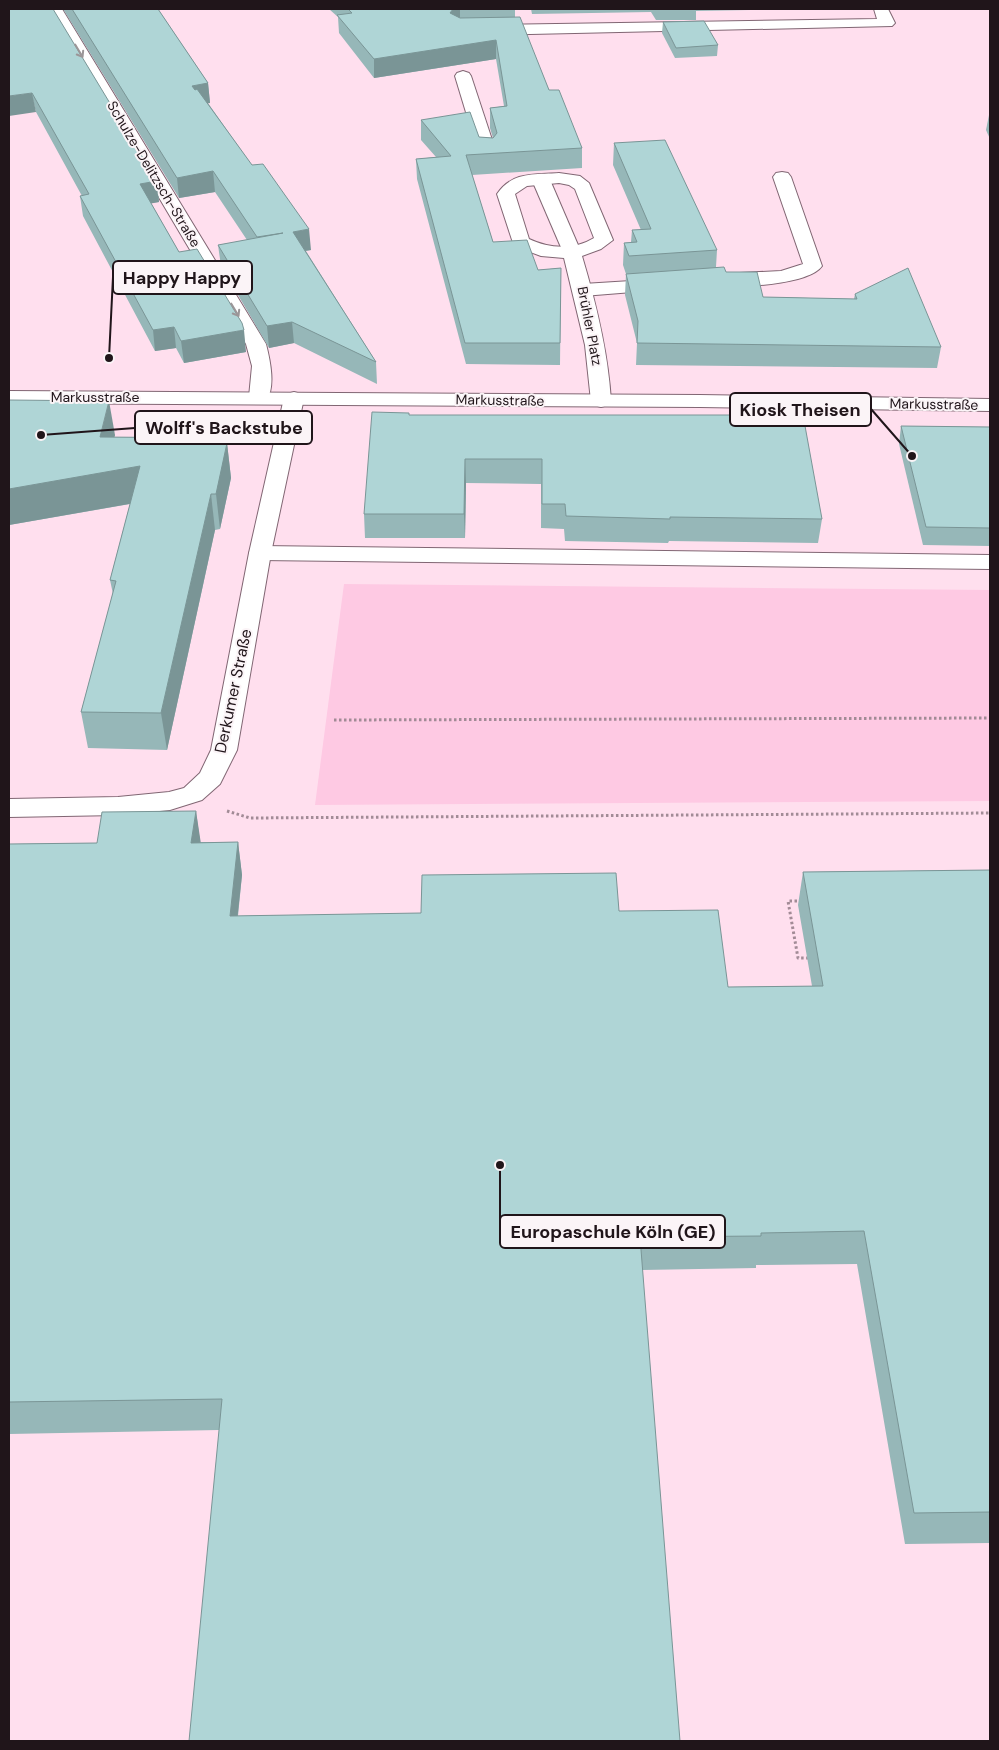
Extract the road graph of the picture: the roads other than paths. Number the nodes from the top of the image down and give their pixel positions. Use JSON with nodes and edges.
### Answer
{"nodes":[{"id":1,"x":54,"y":9,"type":"edge"},
{"id":2,"x":881,"y":9,"type":"edge"},
{"id":3,"x":470,"y":30,"type":"edge"},
{"id":4,"x":463,"y":76,"type":"dead end"},
{"id":5,"x":487,"y":152,"type":"edge"},
{"id":6,"x":782,"y":177,"type":"dead end"},
{"id":7,"x":541,"y":180,"type":"junction"},
{"id":8,"x":572,"y":252,"type":"junction"},
{"id":9,"x":700,"y":282,"type":"edge"},
{"id":10,"x":681,"y":283,"type":"edge"},
{"id":11,"x":584,"y":290,"type":"junction"},
{"id":12,"x":9,"y":397,"type":"edge"},
{"id":13,"x":259,"y":397,"type":"junction"},
{"id":14,"x":294,"y":398,"type":"junction"},
{"id":15,"x":601,"y":401,"type":"junction"},
{"id":16,"x":990,"y":404,"type":"edge"},
{"id":17,"x":260,"y":553,"type":"junction"},
{"id":18,"x":990,"y":562,"type":"edge"},
{"id":19,"x":9,"y":808,"type":"edge"}],
"edges":[{"from":1,"to":13,"type":"street","name":"Schulze-Delitzsch-Straße","one_way":true},
{"from":2,"to":3,"type":"street"},
{"from":4,"to":5,"type":"street"},
{"from":6,"to":9,"type":"street"},
{"from":7,"to":8,"type":"street","name":"Brühler Platz"},
{"from":7,"to":8,"type":"street"},
{"from":7,"to":8,"type":"street"},
{"from":8,"to":11,"type":"street","name":"Brühler Platz"},
{"from":10,"to":11,"type":"street"},
{"from":11,"to":15,"type":"street","name":"Brühler Platz"},
{"from":12,"to":13,"type":"street","name":"Markusstraße"},
{"from":13,"to":14,"type":"street","name":"Markusstraße"},
{"from":14,"to":15,"type":"street","name":"Markusstraße"},
{"from":14,"to":17,"type":"street","name":"Derkumer Straße"},
{"from":15,"to":16,"type":"street","name":"Markusstraße"},
{"from":17,"to":18,"type":"street"},
{"from":17,"to":19,"type":"street","name":"Derkumer Straße"}]}
